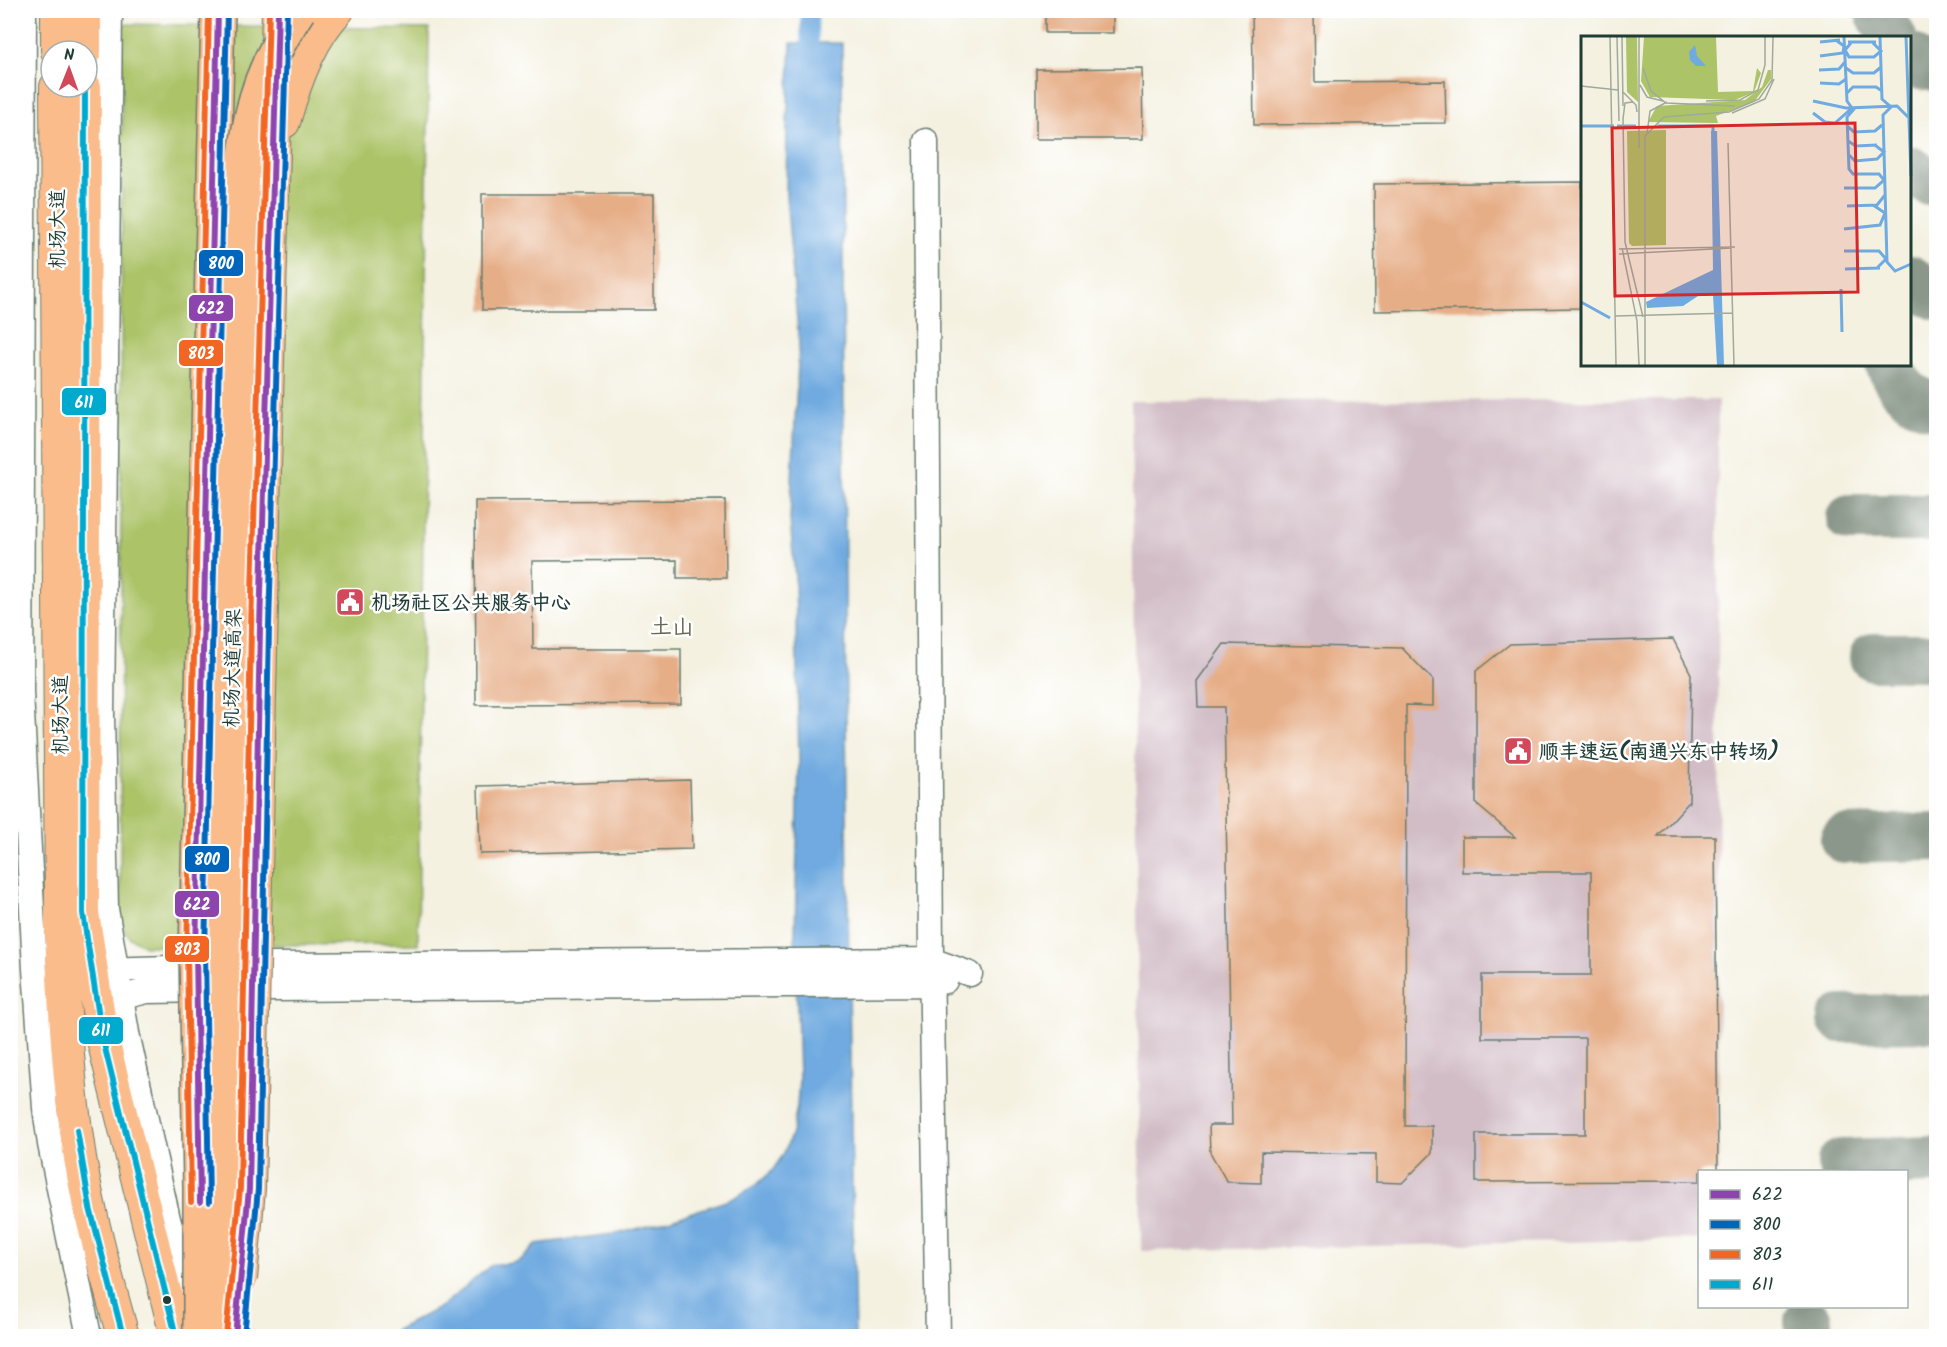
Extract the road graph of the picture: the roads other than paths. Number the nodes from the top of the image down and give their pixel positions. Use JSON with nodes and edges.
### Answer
{"nodes":[{"id":1,"x":24,"y":10,"type":"edge"},
{"id":2,"x":57,"y":10,"type":"edge"},
{"id":3,"x":85,"y":10,"type":"edge"},
{"id":4,"x":110,"y":10,"type":"edge"},
{"id":5,"x":200,"y":10,"type":"edge"},
{"id":6,"x":218,"y":10,"type":"edge"},
{"id":7,"x":304,"y":16,"type":"edge"},
{"id":8,"x":57,"y":39,"type":"edge"},
{"id":9,"x":85,"y":39,"type":"edge"},
{"id":10,"x":56,"y":99,"type":"edge"},
{"id":11,"x":84,"y":99,"type":"edge"},
{"id":12,"x":217,"y":122,"type":"junction"},
{"id":13,"x":926,"y":141,"type":"dead end"},
{"id":14,"x":274,"y":160,"type":"junction"},
{"id":15,"x":931,"y":960,"type":"junction"},
{"id":16,"x":76,"y":969,"type":"junction"},
{"id":17,"x":932,"y":984,"type":"junction"},
{"id":18,"x":109,"y":1000,"type":"junction"},
{"id":19,"x":51,"y":1007,"type":"junction"},
{"id":20,"x":88,"y":1336,"type":"edge"},
{"id":21,"x":123,"y":1336,"type":"edge"},
{"id":22,"x":176,"y":1336,"type":"edge"},
{"id":23,"x":200,"y":1336,"type":"edge"},
{"id":24,"x":230,"y":1336,"type":"edge"},
{"id":25,"x":235,"y":1336,"type":"edge"},
{"id":26,"x":938,"y":1336,"type":"edge"}],
"edges":[{"from":1,"to":16,"type":"street"},
{"from":2,"to":8,"type":"main road"},
{"from":3,"to":9,"type":"main road"},
{"from":4,"to":16,"type":"street"},
{"from":5,"to":12,"type":"highway"},
{"from":6,"to":12,"type":"highway"},
{"from":7,"to":14,"type":"main road"},
{"from":7,"to":14,"type":"main road"},
{"from":7,"to":24,"type":"highway","name":"机场大道高架","bridge":true},
{"from":10,"to":16,"type":"main road","name":"机场大道"},
{"from":11,"to":16,"type":"main road","name":"机场大道"},
{"from":12,"to":23,"type":"highway","bridge":true},
{"from":13,"to":15,"type":"street"},
{"from":14,"to":25,"type":"main road","bridge":true},
{"from":15,"to":16,"type":"street"},
{"from":15,"to":17,"type":"street"},
{"from":15,"to":17,"type":"street"},
{"from":16,"to":18,"type":"main road","name":"机场大道"},
{"from":16,"to":19,"type":"main road","name":"机场大道"},
{"from":17,"to":18,"type":"street"},
{"from":17,"to":26,"type":"street"},
{"from":18,"to":19,"type":"street"},
{"from":18,"to":22,"type":"main road","name":"机场大道"},
{"from":18,"to":23,"type":"street"},
{"from":19,"to":20,"type":"street"},
{"from":19,"to":21,"type":"main road","name":"机场大道"}]}
